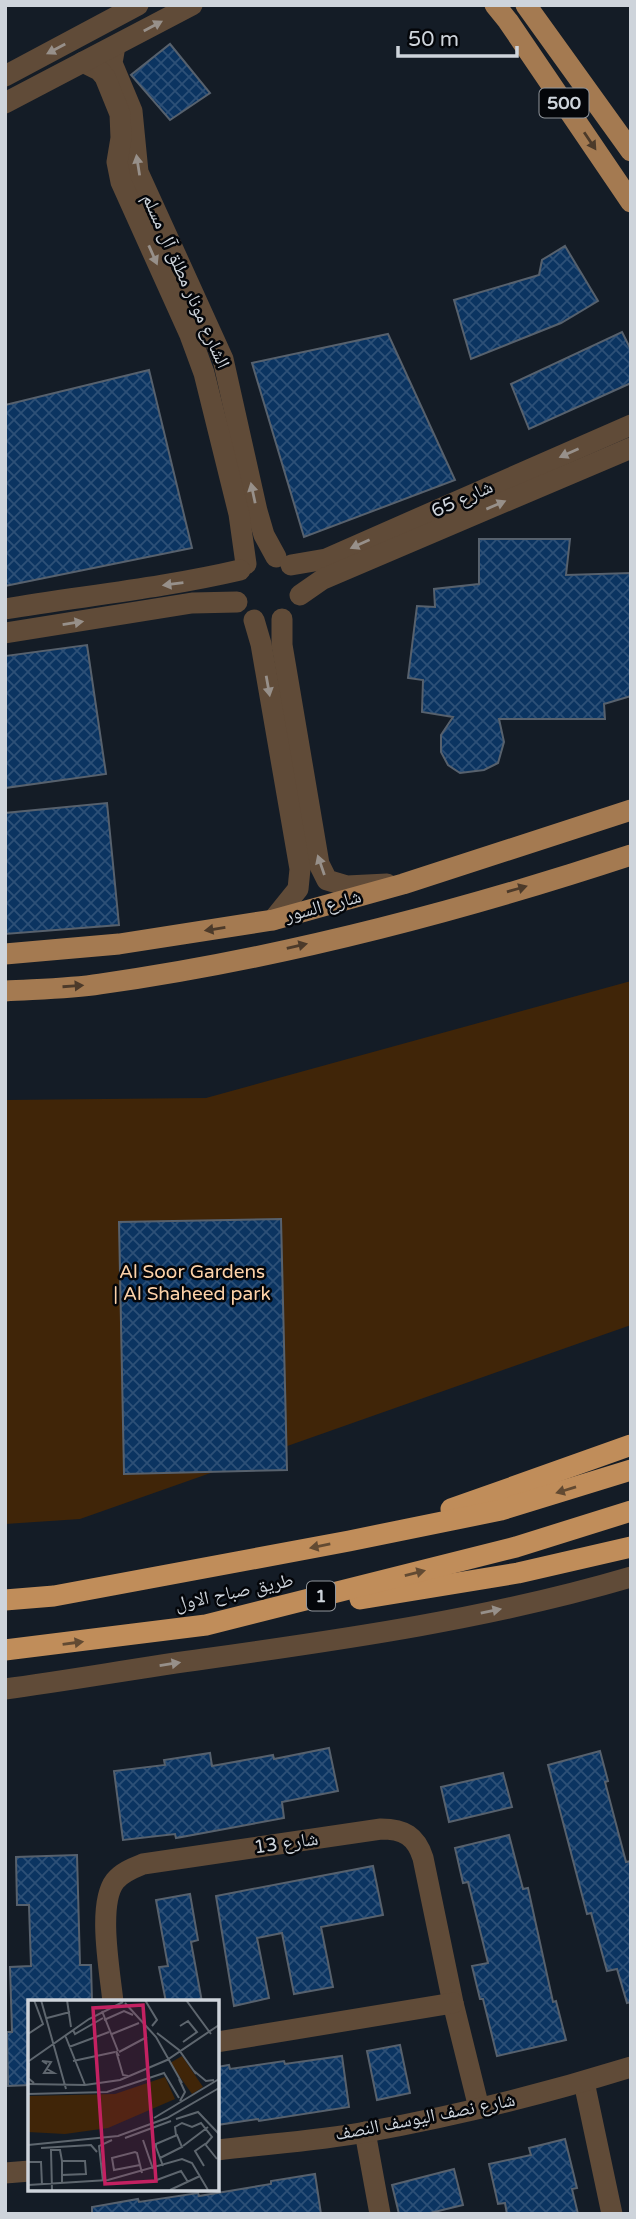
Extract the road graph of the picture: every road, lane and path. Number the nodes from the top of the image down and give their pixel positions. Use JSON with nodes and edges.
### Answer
{"nodes":[{"id":1,"x":138,"y":5,"type":"edge"},
{"id":2,"x":192,"y":5,"type":"edge"},
{"id":3,"x":495,"y":5,"type":"edge"},
{"id":4,"x":526,"y":5,"type":"edge"},
{"id":5,"x":115,"y":46,"type":"junction"},
{"id":6,"x":83,"y":62,"type":"junction"},
{"id":7,"x":5,"y":76,"type":"edge"},
{"id":8,"x":5,"y":103,"type":"edge"},
{"id":9,"x":631,"y":151,"type":"edge"},
{"id":10,"x":631,"y":202,"type":"edge"},
{"id":11,"x":631,"y":425,"type":"edge"},
{"id":12,"x":631,"y":448,"type":"edge"},
{"id":13,"x":283,"y":561,"type":"junction"},
{"id":14,"x":243,"y":567,"type":"junction"},
{"id":15,"x":300,"y":594,"type":"junction"},
{"id":16,"x":237,"y":602,"type":"junction"},
{"id":17,"x":5,"y":609,"type":"edge"},
{"id":18,"x":282,"y":619,"type":"junction"},
{"id":19,"x":254,"y":620,"type":"junction"},
{"id":20,"x":5,"y":633,"type":"edge"},
{"id":21,"x":631,"y":796,"type":"edge"},
{"id":22,"x":631,"y":810,"type":"edge"},
{"id":23,"x":516,"y":846,"type":"junction"},
{"id":24,"x":631,"y":855,"type":"edge"},
{"id":25,"x":402,"y":884,"type":"junction"},
{"id":26,"x":273,"y":920,"type":"junction"},
{"id":27,"x":5,"y":954,"type":"edge"},
{"id":28,"x":5,"y":991,"type":"edge"},
{"id":29,"x":631,"y":1445,"type":"edge"},
{"id":30,"x":631,"y":1470,"type":"edge"},
{"id":31,"x":631,"y":1511,"type":"edge"},
{"id":32,"x":349,"y":1541,"type":"junction"},
{"id":33,"x":631,"y":1547,"type":"edge"},
{"id":34,"x":631,"y":1577,"type":"edge"},
{"id":35,"x":5,"y":1600,"type":"edge"},
{"id":36,"x":206,"y":1625,"type":"junction"},
{"id":37,"x":5,"y":1650,"type":"edge"},
{"id":38,"x":5,"y":1689,"type":"edge"},
{"id":39,"x":113,"y":2000,"type":"edge"},
{"id":40,"x":453,"y":2003,"type":"junction"},
{"id":41,"x":219,"y":2042,"type":"edge"},
{"id":42,"x":631,"y":2067,"type":"edge"},
{"id":43,"x":584,"y":2082,"type":"junction"},
{"id":44,"x":479,"y":2108,"type":"junction"},
{"id":45,"x":365,"y":2132,"type":"junction"},
{"id":46,"x":219,"y":2150,"type":"edge"},
{"id":47,"x":28,"y":2171,"type":"edge"},
{"id":48,"x":5,"y":2173,"type":"edge"},
{"id":49,"x":380,"y":2214,"type":"edge"},
{"id":50,"x":612,"y":2214,"type":"edge"}],
"edges":[{"from":1,"to":7,"type":"street","one_way":true},
{"from":5,"to":2,"type":"street","one_way":true},
{"from":3,"to":10,"type":"main road","number":"500","one_way":true},
{"from":4,"to":9,"type":"main road","number":"500"},
{"from":5,"to":6,"type":"street"},
{"from":13,"to":5,"type":"street","name":"الشارع مونار مطلق آل مسلم","one_way":true},
{"from":6,"to":8,"type":"street"},
{"from":6,"to":14,"type":"street","name":"الشارع مونار مطلق آل مسلم","one_way":true},
{"from":11,"to":13,"type":"street","name":"شارع 65","one_way":true},
{"from":15,"to":12,"type":"street","name":"شارع 65","one_way":true},
{"from":13,"to":14,"type":"street"},
{"from":13,"to":15,"type":"street"},
{"from":14,"to":16,"type":"street"},
{"from":14,"to":17,"type":"street","one_way":true},
{"from":15,"to":18,"type":"street"},
{"from":16,"to":19,"type":"street"},
{"from":20,"to":16,"type":"street","one_way":true},
{"from":18,"to":19,"type":"street"},
{"from":25,"to":18,"type":"street","one_way":true},
{"from":19,"to":26,"type":"street","one_way":true},
{"from":21,"to":23,"type":"main road"},
{"from":22,"to":23,"type":"main road","name":"شارع السور"},
{"from":23,"to":25,"type":"main road","name":"شارع السور"},
{"from":28,"to":24,"type":"main road","name":"شارع السور","one_way":true},
{"from":25,"to":26,"type":"main road","name":"شارع السور"},
{"from":26,"to":27,"type":"main road","name":"شارع السور","one_way":true},
{"from":29,"to":32,"type":"highway"},
{"from":30,"to":32,"type":"highway","name":"طريق صباح الاول","one_way":true},
{"from":36,"to":31,"type":"highway","name":"طريق صباح الاول","number":"1","one_way":true},
{"from":32,"to":35,"type":"highway","name":"طريق صباح الاول","one_way":true},
{"from":33,"to":36,"type":"highway"},
{"from":38,"to":34,"type":"street","one_way":true},
{"from":37,"to":36,"type":"highway","name":"طريق صباح الاول","number":"1","one_way":true},
{"from":39,"to":40,"type":"street","name":"شارع 13"},
{"from":40,"to":41,"type":"street"},
{"from":40,"to":44,"type":"street","name":"شارع 13"},
{"from":42,"to":43,"type":"street","name":"شارع نصف اليوسف النصف"},
{"from":43,"to":44,"type":"street","name":"شارع نصف اليوسف النصف"},
{"from":43,"to":50,"type":"street"},
{"from":44,"to":45,"type":"street","name":"شارع نصف اليوسف النصف"},
{"from":45,"to":46,"type":"street","name":"شارع نصف اليوسف النصف"},
{"from":45,"to":49,"type":"street"},
{"from":47,"to":48,"type":"street"}]}
